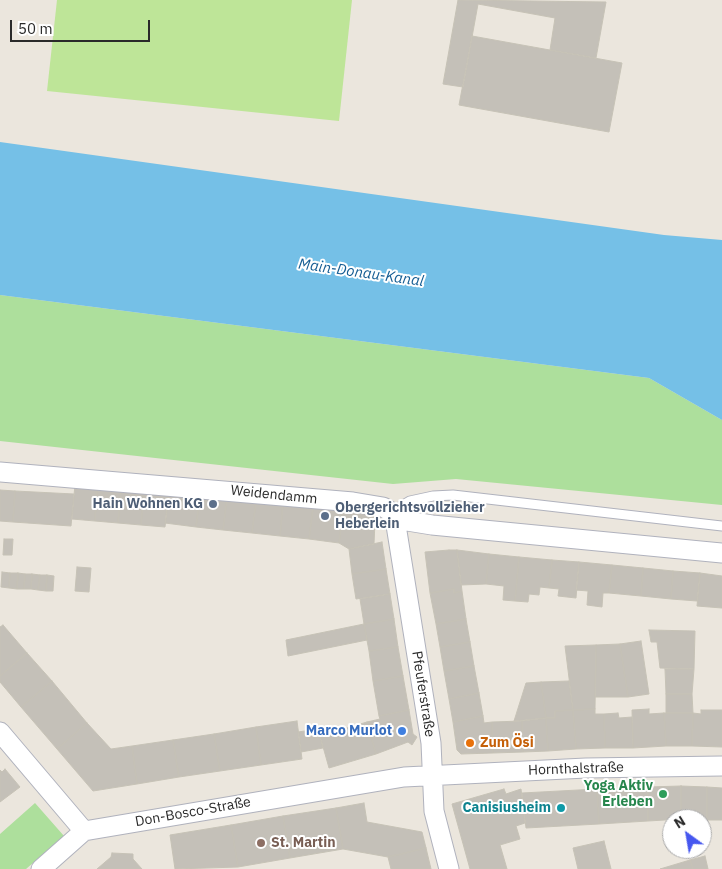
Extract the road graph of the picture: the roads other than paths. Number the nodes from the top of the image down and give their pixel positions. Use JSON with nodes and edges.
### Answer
{"nodes":[{"id":1,"x":0,"y":472,"type":"edge"},
{"id":2,"x":393,"y":515,"type":"junction"},
{"id":3,"x":722,"y":526,"type":"edge"},
{"id":4,"x":722,"y":553,"type":"edge"},
{"id":5,"x":0,"y":732,"type":"edge"},
{"id":6,"x":722,"y":766,"type":"edge"},
{"id":7,"x":431,"y":776,"type":"junction"},
{"id":8,"x":84,"y":831,"type":"junction"},
{"id":9,"x":41,"y":869,"type":"edge"},
{"id":10,"x":449,"y":869,"type":"edge"}],
"edges":[{"from":1,"to":2,"type":"street","name":"Weidendamm"},
{"from":2,"to":3,"type":"lane"},
{"from":2,"to":4,"type":"street","name":"Weidendamm"},
{"from":2,"to":7,"type":"street","name":"Pfeuferstraße"},
{"from":5,"to":8,"type":"street"},
{"from":6,"to":7,"type":"street","name":"Hornthalstraße"},
{"from":7,"to":8,"type":"street","name":"Don-Bosco-Straße"},
{"from":7,"to":10,"type":"street","name":"Pfeuferstraße"},
{"from":8,"to":9,"type":"street"}]}
